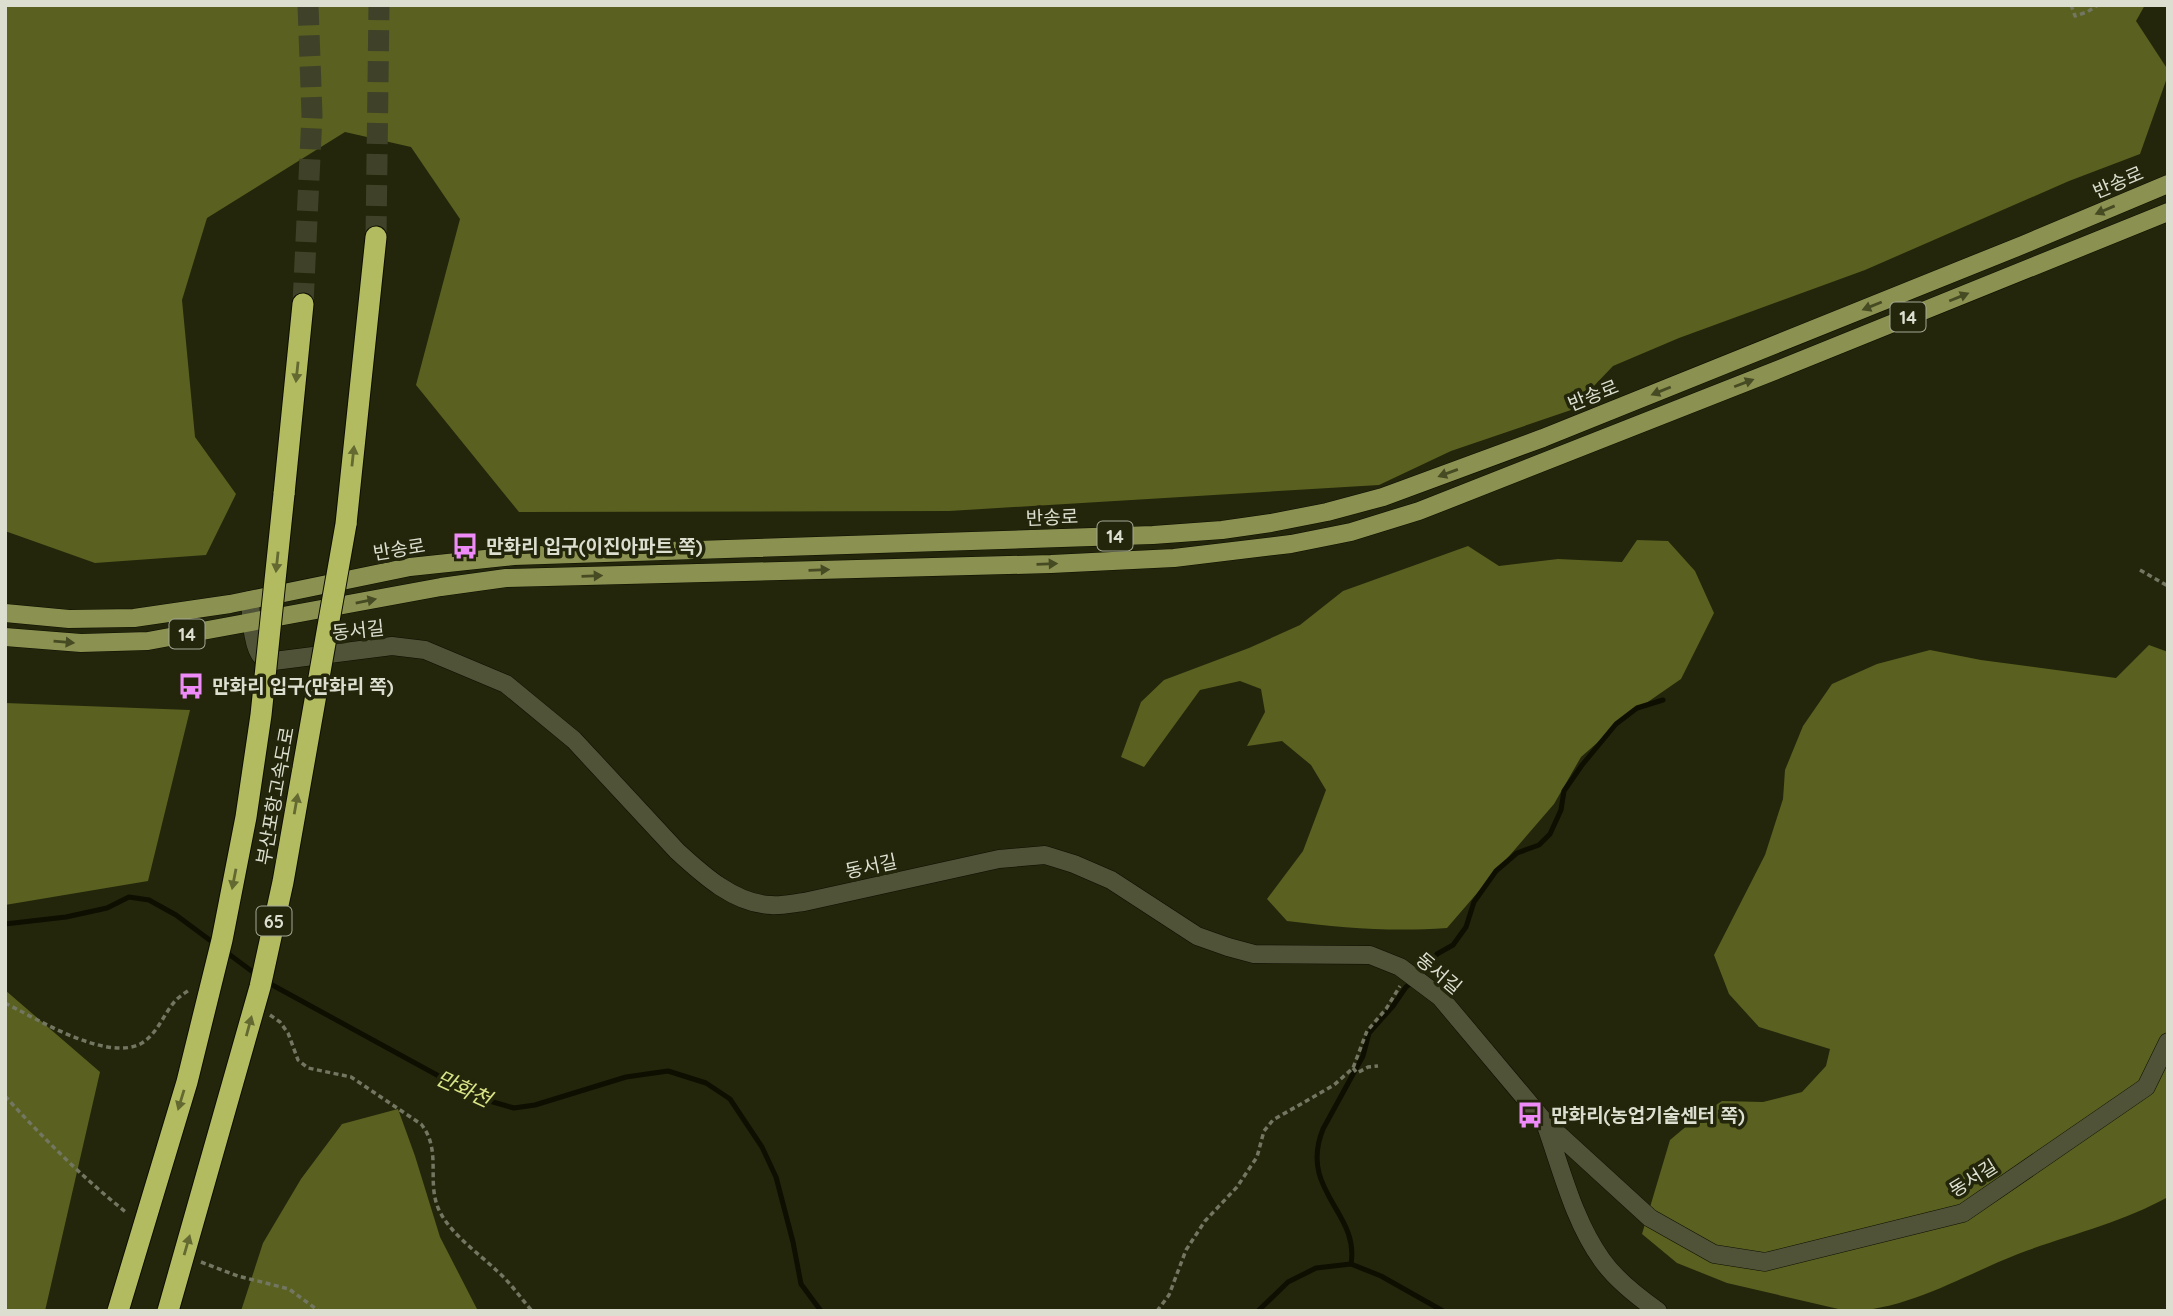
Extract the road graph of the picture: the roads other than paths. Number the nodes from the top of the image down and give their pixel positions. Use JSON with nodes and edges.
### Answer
{"nodes":[{"id":1,"x":2168,"y":184,"type":"edge"},
{"id":2,"x":2168,"y":212,"type":"edge"},
{"id":3,"x":376,"y":237,"type":"tunnel mouth"},
{"id":4,"x":303,"y":304,"type":"tunnel mouth"},
{"id":5,"x":250,"y":600,"type":"junction"},
{"id":6,"x":5,"y":613,"type":"edge"},
{"id":7,"x":251,"y":623,"type":"junction"},
{"id":8,"x":5,"y":637,"type":"edge"},
{"id":9,"x":2168,"y":1042,"type":"edge"},
{"id":10,"x":1545,"y":1122,"type":"junction"},
{"id":11,"x":1586,"y":1161,"type":"junction"},
{"id":12,"x":1564,"y":1177,"type":"junction"},
{"id":13,"x":118,"y":1311,"type":"edge"},
{"id":14,"x":168,"y":1311,"type":"edge"},
{"id":15,"x":1658,"y":1311,"type":"edge"}],
"edges":[{"from":1,"to":5,"type":"main road","name":"반송로","number":"14","one_way":true},
{"from":7,"to":2,"type":"main road","number":"14","one_way":true},
{"from":14,"to":3,"type":"highway","name":"부산포항고속도로","number":"65","one_way":true,"bridge":true},
{"from":4,"to":13,"type":"highway","name":"부산포항고속도로","number":"65","one_way":true,"bridge":true},
{"from":5,"to":6,"type":"main road","name":"반송로","number":"14"},
{"from":5,"to":7,"type":"street","name":"동서길"},
{"from":8,"to":7,"type":"main road","number":"14","one_way":true},
{"from":7,"to":10,"type":"street","name":"동서길"},
{"from":9,"to":11,"type":"street","name":"동서길"},
{"from":10,"to":11,"type":"street","name":"동서길"},
{"from":10,"to":12,"type":"street","name":"동서길"},
{"from":11,"to":12,"type":"street"},
{"from":12,"to":15,"type":"street","name":"동서길"}]}
